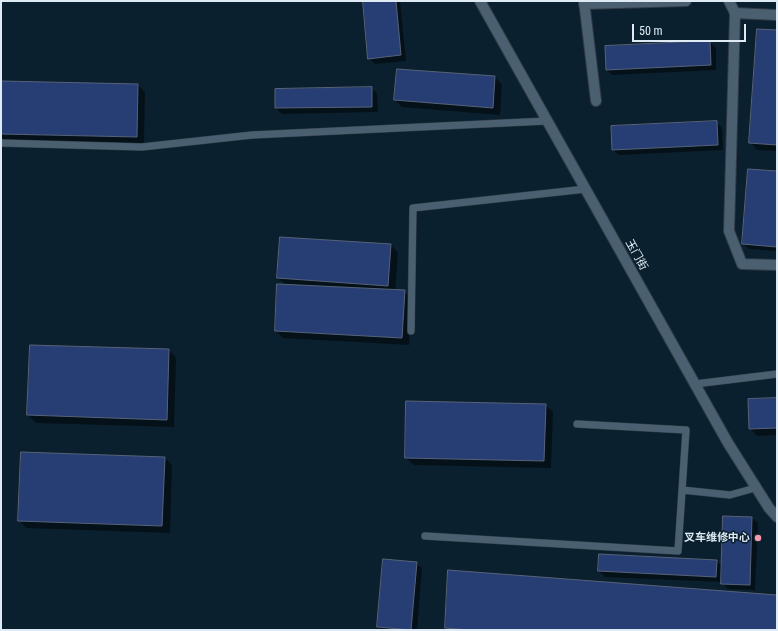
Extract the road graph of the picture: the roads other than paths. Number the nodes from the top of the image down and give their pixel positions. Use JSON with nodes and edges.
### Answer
{"nodes":[{"id":1,"x":480,"y":1,"type":"edge"},
{"id":2,"x":686,"y":1,"type":"edge"},
{"id":3,"x":730,"y":1,"type":"edge"},
{"id":4,"x":584,"y":2,"type":"edge"},
{"id":5,"x":735,"y":13,"type":"junction"},
{"id":6,"x":777,"y":15,"type":"edge"},
{"id":7,"x":596,"y":101,"type":"dead end"},
{"id":8,"x":547,"y":121,"type":"junction"},
{"id":9,"x":1,"y":143,"type":"edge"},
{"id":10,"x":586,"y":189,"type":"junction"},
{"id":11,"x":777,"y":264,"type":"edge"},
{"id":12,"x":411,"y":331,"type":"dead end"},
{"id":13,"x":777,"y":374,"type":"edge"},
{"id":14,"x":695,"y":384,"type":"junction"},
{"id":15,"x":577,"y":424,"type":"dead end"},
{"id":16,"x":755,"y":488,"type":"junction"},
{"id":17,"x":682,"y":490,"type":"junction"},
{"id":18,"x":777,"y":517,"type":"edge"},
{"id":19,"x":425,"y":536,"type":"dead end"}],
"edges":[{"from":1,"to":8,"type":"street","name":"玉门街"},
{"from":2,"to":4,"type":"street"},
{"from":3,"to":5,"type":"street"},
{"from":4,"to":7,"type":"street"},
{"from":5,"to":6,"type":"street"},
{"from":5,"to":11,"type":"street"},
{"from":8,"to":9,"type":"lane"},
{"from":8,"to":10,"type":"street","name":"玉门街"},
{"from":10,"to":12,"type":"lane"},
{"from":10,"to":14,"type":"street","name":"玉门街"},
{"from":13,"to":14,"type":"lane"},
{"from":14,"to":16,"type":"street","name":"玉门街"},
{"from":15,"to":17,"type":"lane"},
{"from":16,"to":17,"type":"lane"},
{"from":16,"to":18,"type":"street","name":"玉门街"},
{"from":17,"to":19,"type":"lane"}]}
